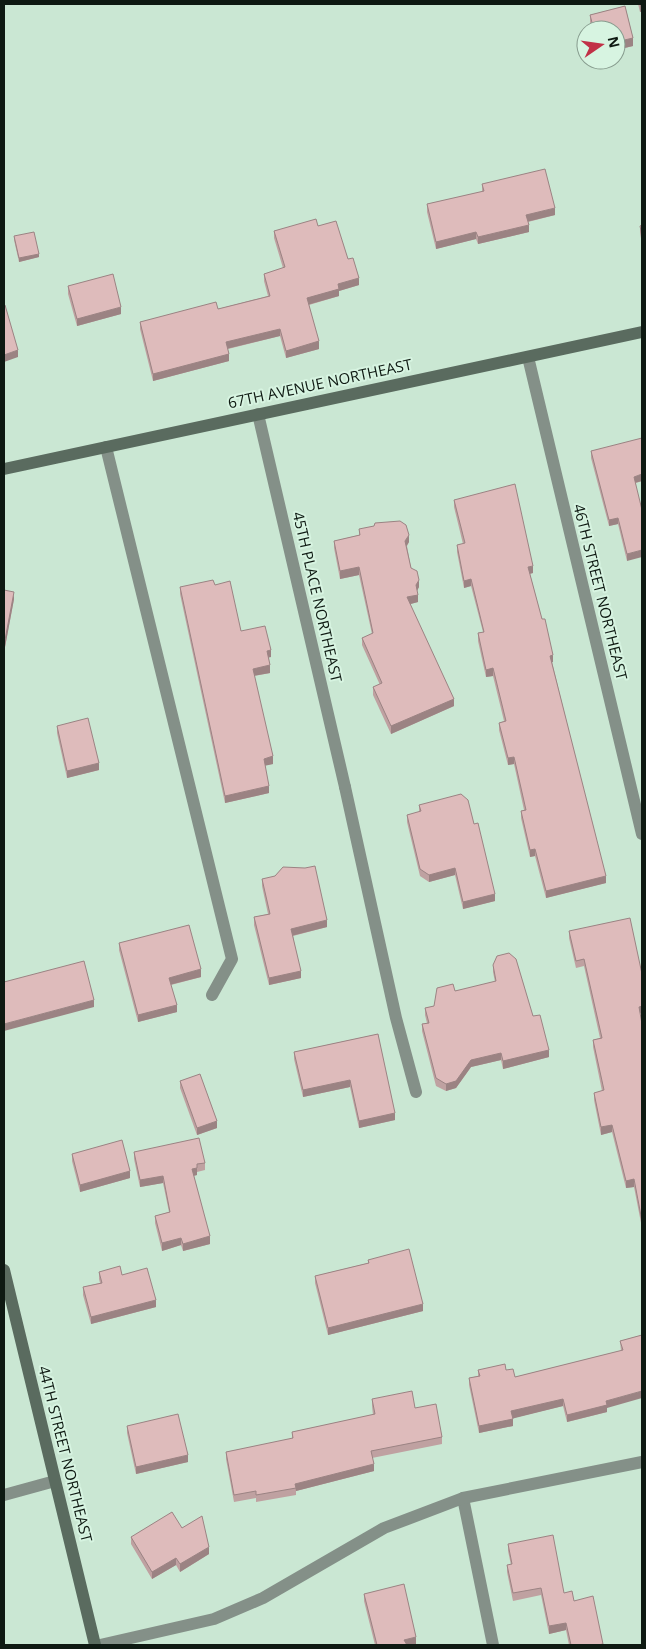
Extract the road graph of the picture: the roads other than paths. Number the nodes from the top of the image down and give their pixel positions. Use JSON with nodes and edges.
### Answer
{"nodes":[{"id":1,"x":642,"y":332,"type":"edge"},
{"id":2,"x":528,"y":357,"type":"junction"},
{"id":3,"x":258,"y":414,"type":"junction"},
{"id":4,"x":106,"y":447,"type":"junction"},
{"id":5,"x":4,"y":469,"type":"edge"},
{"id":6,"x":642,"y":834,"type":"edge"},
{"id":7,"x":212,"y":995,"type":"dead end"},
{"id":8,"x":416,"y":1092,"type":"dead end"},
{"id":9,"x":4,"y":1270,"type":"edge"},
{"id":10,"x":642,"y":1462,"type":"edge"},
{"id":11,"x":55,"y":1481,"type":"junction"},
{"id":12,"x":4,"y":1495,"type":"edge"},
{"id":13,"x":463,"y":1498,"type":"junction"},
{"id":14,"x":95,"y":1645,"type":"edge"},
{"id":15,"x":100,"y":1645,"type":"edge"},
{"id":16,"x":492,"y":1645,"type":"edge"}],
"edges":[{"from":1,"to":2,"type":"street","name":"67TH AVENUE NORTHEAST"},
{"from":2,"to":3,"type":"street","name":"67TH AVENUE NORTHEAST"},
{"from":2,"to":6,"type":"street","name":"46TH STREET NORTHEAST"},
{"from":3,"to":4,"type":"street","name":"67TH AVENUE NORTHEAST"},
{"from":3,"to":8,"type":"street","name":"45TH PLACE NORTHEAST"},
{"from":4,"to":5,"type":"street","name":"67TH AVENUE NORTHEAST"},
{"from":4,"to":7,"type":"street"},
{"from":9,"to":11,"type":"street","name":"44TH STREET NORTHEAST"},
{"from":10,"to":13,"type":"street"},
{"from":11,"to":12,"type":"street"},
{"from":11,"to":14,"type":"street","name":"44TH STREET NORTHEAST"},
{"from":13,"to":15,"type":"street"},
{"from":13,"to":16,"type":"street"}]}
